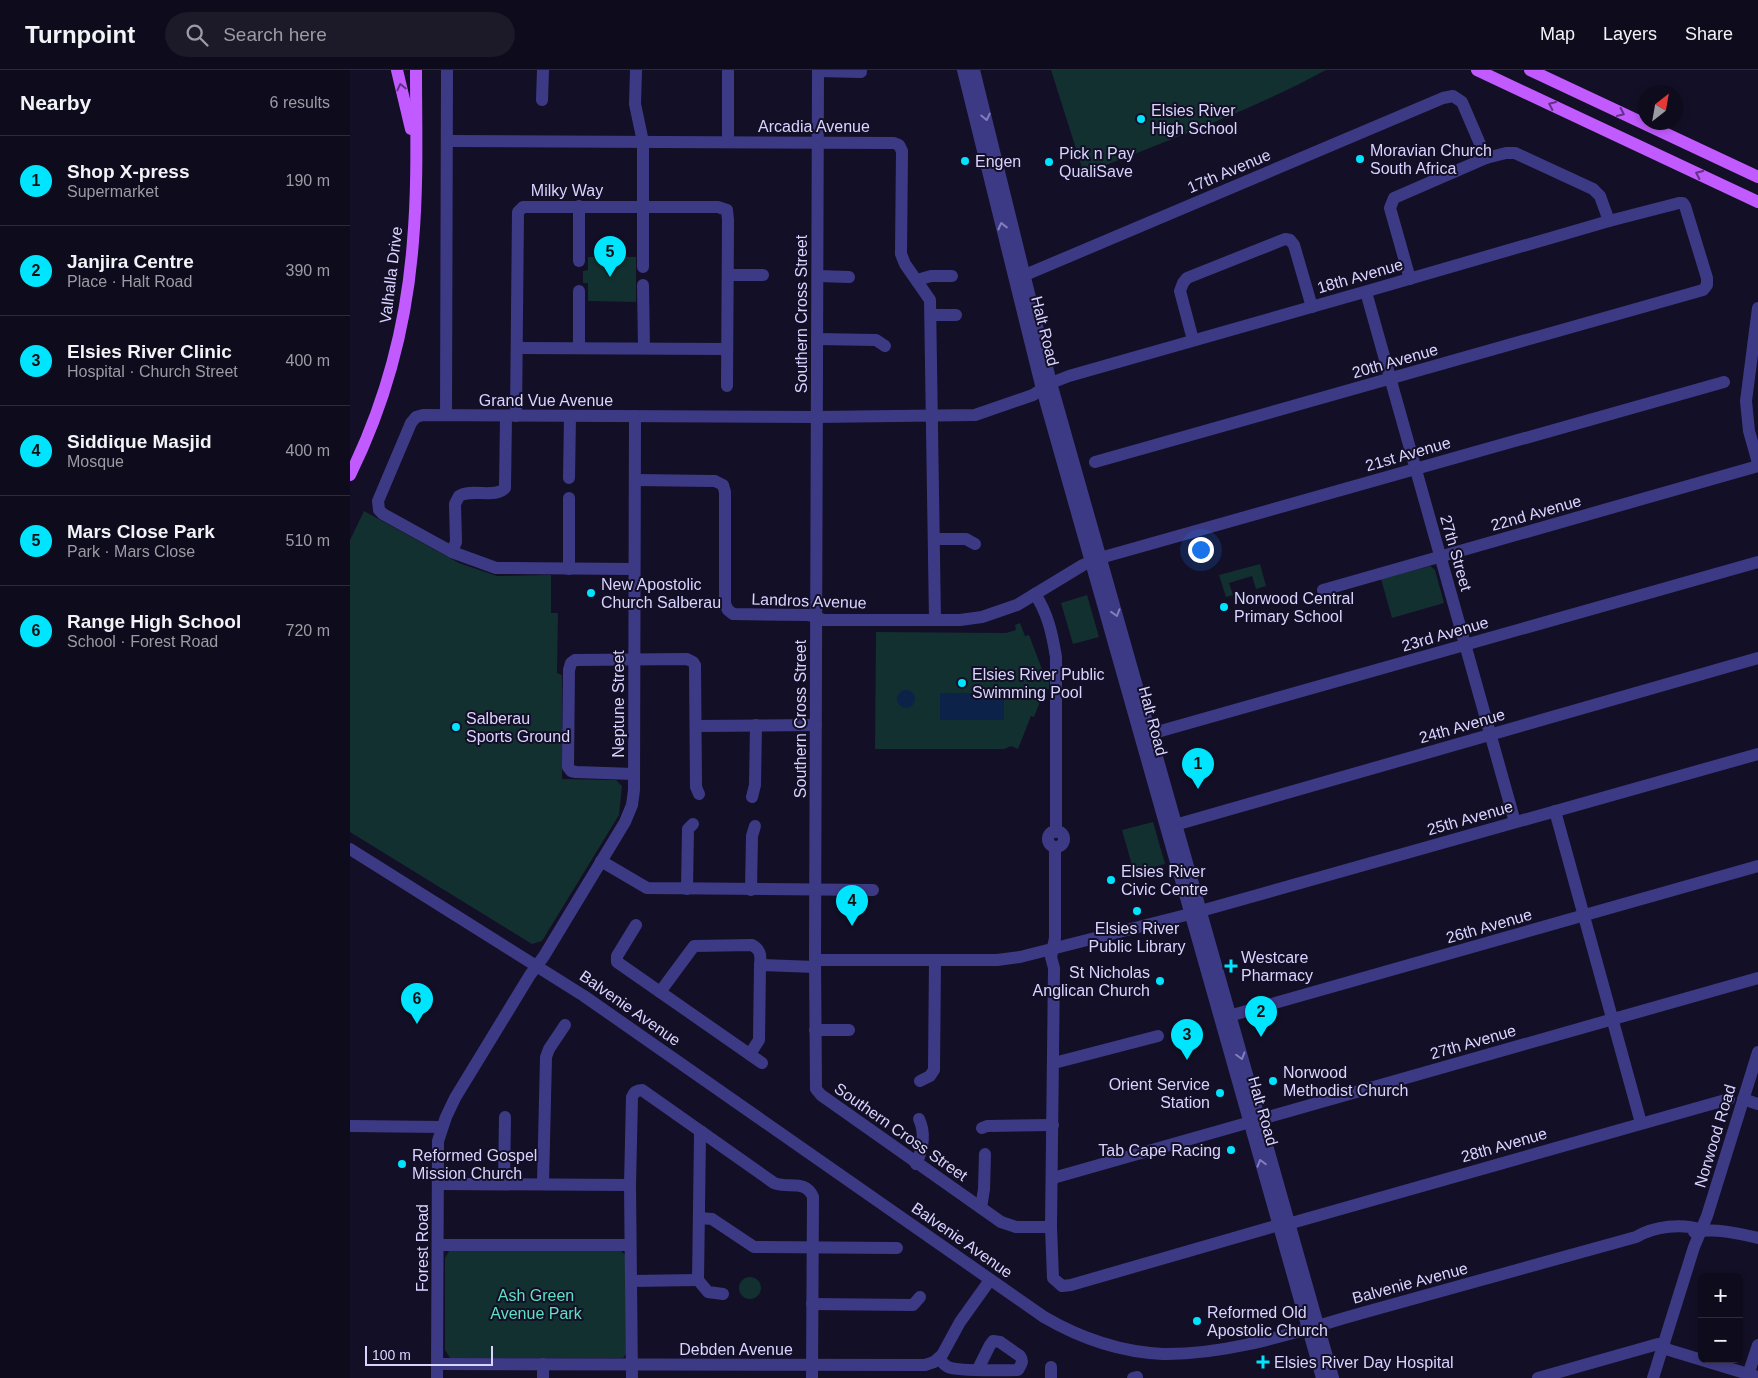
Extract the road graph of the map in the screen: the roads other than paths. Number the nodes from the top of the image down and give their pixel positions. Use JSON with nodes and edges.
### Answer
{"nodes":[{"id":1,"x":397,"y":70,"type":"edge"},
{"id":2,"x":416,"y":70,"type":"edge"},
{"id":3,"x":447,"y":70,"type":"edge"},
{"id":4,"x":543,"y":70,"type":"edge"},
{"id":5,"x":636,"y":70,"type":"edge"},
{"id":6,"x":728,"y":70,"type":"edge"},
{"id":7,"x":963,"y":70,"type":"edge"},
{"id":8,"x":974,"y":70,"type":"edge"},
{"id":9,"x":1478,"y":70,"type":"edge"},
{"id":10,"x":1530,"y":70,"type":"edge"},
{"id":11,"x":818,"y":71,"type":"edge"},
{"id":12,"x":861,"y":72,"type":"dead end"},
{"id":13,"x":542,"y":100,"type":"dead end"},
{"id":14,"x":446,"y":141,"type":"junction"},
{"id":15,"x":643,"y":142,"type":"junction"},
{"id":16,"x":728,"y":142,"type":"junction"},
{"id":17,"x":818,"y":143,"type":"junction"},
{"id":18,"x":1486,"y":158,"type":"junction"},
{"id":19,"x":416,"y":169,"type":"junction"},
{"id":20,"x":1758,"y":178,"type":"edge"},
{"id":21,"x":1758,"y":202,"type":"edge"},
{"id":22,"x":579,"y":206,"type":"junction"},
{"id":23,"x":643,"y":206,"type":"junction"},
{"id":24,"x":1609,"y":221,"type":"junction"},
{"id":25,"x":579,"y":261,"type":"dead end"},
{"id":26,"x":643,"y":267,"type":"dead end"},
{"id":27,"x":728,"y":275,"type":"junction"},
{"id":28,"x":763,"y":275,"type":"dead end"},
{"id":29,"x":818,"y":276,"type":"junction"},
{"id":30,"x":952,"y":276,"type":"dead end"},
{"id":31,"x":849,"y":277,"type":"dead end"},
{"id":32,"x":1020,"y":277,"type":"junction"},
{"id":33,"x":1410,"y":279,"type":"junction"},
{"id":34,"x":917,"y":280,"type":"junction"},
{"id":35,"x":643,"y":285,"type":"dead end"},
{"id":36,"x":1704,"y":290,"type":"joint"},
{"id":37,"x":579,"y":291,"type":"dead end"},
{"id":38,"x":1366,"y":292,"type":"junction"},
{"id":39,"x":1312,"y":307,"type":"junction"},
{"id":40,"x":1758,"y":308,"type":"edge"},
{"id":41,"x":931,"y":315,"type":"junction"},
{"id":42,"x":956,"y":315,"type":"dead end"},
{"id":43,"x":817,"y":339,"type":"junction"},
{"id":44,"x":1193,"y":340,"type":"junction"},
{"id":45,"x":885,"y":346,"type":"dead end"},
{"id":46,"x":517,"y":348,"type":"junction"},
{"id":47,"x":579,"y":348,"type":"junction"},
{"id":48,"x":644,"y":348,"type":"junction"},
{"id":49,"x":728,"y":348,"type":"junction"},
{"id":50,"x":1753,"y":371,"type":"edge"},
{"id":51,"x":1390,"y":380,"type":"junction"},
{"id":52,"x":1724,"y":382,"type":"dead end"},
{"id":53,"x":727,"y":386,"type":"dead end"},
{"id":54,"x":1047,"y":386,"type":"junction"},
{"id":55,"x":446,"y":415,"type":"junction"},
{"id":56,"x":511,"y":416,"type":"junction"},
{"id":57,"x":570,"y":416,"type":"junction"},
{"id":58,"x":635,"y":416,"type":"junction"},
{"id":59,"x":932,"y":416,"type":"junction"},
{"id":60,"x":817,"y":417,"type":"junction"},
{"id":61,"x":1095,"y":462,"type":"dead end"},
{"id":62,"x":1758,"y":464,"type":"edge"},
{"id":63,"x":1416,"y":469,"type":"junction"},
{"id":64,"x":350,"y":475,"type":"edge"},
{"id":65,"x":569,"y":478,"type":"dead end"},
{"id":66,"x":635,"y":480,"type":"junction"},
{"id":67,"x":569,"y":498,"type":"dead end"},
{"id":68,"x":934,"y":539,"type":"junction"},
{"id":69,"x":975,"y":544,"type":"dead end"},
{"id":70,"x":452,"y":552,"type":"junction"},
{"id":71,"x":1440,"y":557,"type":"junction"},
{"id":72,"x":1096,"y":560,"type":"junction"},
{"id":73,"x":1758,"y":562,"type":"edge"},
{"id":74,"x":569,"y":569,"type":"junction"},
{"id":75,"x":634,"y":569,"type":"junction"},
{"id":76,"x":1323,"y":590,"type":"dead end"},
{"id":77,"x":1035,"y":594,"type":"junction"},
{"id":78,"x":816,"y":617,"type":"junction"},
{"id":79,"x":935,"y":620,"type":"junction"},
{"id":80,"x":1465,"y":645,"type":"junction"},
{"id":81,"x":1758,"y":658,"type":"edge"},
{"id":82,"x":634,"y":660,"type":"junction"},
{"id":83,"x":696,"y":726,"type":"junction"},
{"id":84,"x":756,"y":726,"type":"junction"},
{"id":85,"x":816,"y":726,"type":"junction"},
{"id":86,"x":1491,"y":734,"type":"junction"},
{"id":87,"x":1145,"y":735,"type":"junction"},
{"id":88,"x":1758,"y":754,"type":"edge"},
{"id":89,"x":634,"y":774,"type":"junction"},
{"id":90,"x":700,"y":794,"type":"dead end"},
{"id":91,"x":752,"y":797,"type":"dead end"},
{"id":92,"x":1555,"y":811,"type":"junction"},
{"id":93,"x":1516,"y":822,"type":"junction"},
{"id":94,"x":693,"y":824,"type":"dead end"},
{"id":95,"x":1175,"y":824,"type":"junction"},
{"id":96,"x":755,"y":826,"type":"dead end"},
{"id":97,"x":350,"y":849,"type":"edge"},
{"id":98,"x":601,"y":861,"type":"junction"},
{"id":99,"x":1758,"y":866,"type":"edge"},
{"id":100,"x":688,"y":889,"type":"junction"},
{"id":101,"x":751,"y":890,"type":"junction"},
{"id":102,"x":815,"y":890,"type":"junction"},
{"id":103,"x":873,"y":890,"type":"dead end"},
{"id":104,"x":1195,"y":913,"type":"junction"},
{"id":105,"x":1584,"y":916,"type":"junction"},
{"id":106,"x":636,"y":925,"type":"dead end"},
{"id":107,"x":1053,"y":949,"type":"junction"},
{"id":108,"x":935,"y":960,"type":"junction"},
{"id":109,"x":815,"y":963,"type":"junction"},
{"id":110,"x":538,"y":966,"type":"junction"},
{"id":111,"x":760,"y":966,"type":"junction"},
{"id":112,"x":1758,"y":978,"type":"edge"},
{"id":113,"x":660,"y":992,"type":"junction"},
{"id":114,"x":1229,"y":1016,"type":"junction"},
{"id":115,"x":1612,"y":1020,"type":"junction"},
{"id":116,"x":565,"y":1026,"type":"dead end"},
{"id":117,"x":815,"y":1030,"type":"junction"},
{"id":118,"x":849,"y":1030,"type":"dead end"},
{"id":119,"x":1158,"y":1036,"type":"dead end"},
{"id":120,"x":1758,"y":1052,"type":"edge"},
{"id":121,"x":750,"y":1054,"type":"junction"},
{"id":122,"x":762,"y":1063,"type":"dead end"},
{"id":123,"x":1054,"y":1063,"type":"junction"},
{"id":124,"x":920,"y":1081,"type":"dead end"},
{"id":125,"x":1729,"y":1099,"type":"dead end"},
{"id":126,"x":1743,"y":1100,"type":"junction"},
{"id":127,"x":1758,"y":1104,"type":"edge"},
{"id":128,"x":505,"y":1117,"type":"dead end"},
{"id":129,"x":920,"y":1118,"type":"dead end"},
{"id":130,"x":1254,"y":1121,"type":"junction"},
{"id":131,"x":1641,"y":1123,"type":"junction"},
{"id":132,"x":1053,"y":1125,"type":"junction"},
{"id":133,"x":350,"y":1126,"type":"edge"},
{"id":134,"x":442,"y":1127,"type":"junction"},
{"id":135,"x":982,"y":1128,"type":"dead end"},
{"id":136,"x":702,"y":1132,"type":"junction"},
{"id":137,"x":985,"y":1154,"type":"dead end"},
{"id":138,"x":916,"y":1164,"type":"junction"},
{"id":139,"x":1053,"y":1178,"type":"junction"},
{"id":140,"x":438,"y":1184,"type":"junction"},
{"id":141,"x":504,"y":1184,"type":"junction"},
{"id":142,"x":543,"y":1184,"type":"junction"},
{"id":143,"x":630,"y":1185,"type":"junction"},
{"id":144,"x":981,"y":1208,"type":"junction"},
{"id":145,"x":700,"y":1218,"type":"junction"},
{"id":146,"x":1284,"y":1224,"type":"junction"},
{"id":147,"x":1051,"y":1227,"type":"junction"},
{"id":148,"x":1702,"y":1230,"type":"junction"},
{"id":149,"x":1758,"y":1238,"type":"edge"},
{"id":150,"x":438,"y":1245,"type":"junction"},
{"id":151,"x":630,"y":1245,"type":"junction"},
{"id":152,"x":812,"y":1246,"type":"junction"},
{"id":153,"x":897,"y":1248,"type":"dead end"},
{"id":154,"x":698,"y":1280,"type":"junction"},
{"id":155,"x":990,"y":1280,"type":"junction"},
{"id":156,"x":631,"y":1281,"type":"junction"},
{"id":157,"x":723,"y":1294,"type":"dead end"},
{"id":158,"x":920,"y":1297,"type":"dead end"},
{"id":159,"x":812,"y":1304,"type":"junction"},
{"id":160,"x":1313,"y":1326,"type":"junction"},
{"id":161,"x":1758,"y":1344,"type":"edge"},
{"id":162,"x":1664,"y":1347,"type":"junction"},
{"id":163,"x":939,"y":1359,"type":"junction"},
{"id":164,"x":438,"y":1364,"type":"junction"},
{"id":165,"x":543,"y":1364,"type":"junction"},
{"id":166,"x":632,"y":1364,"type":"junction"},
{"id":167,"x":978,"y":1369,"type":"dead end"},
{"id":168,"x":812,"y":1372,"type":"edge"},
{"id":169,"x":1751,"y":1376,"type":"edge"},
{"id":170,"x":438,"y":1378,"type":"edge"},
{"id":171,"x":543,"y":1378,"type":"edge"},
{"id":172,"x":632,"y":1378,"type":"edge"},
{"id":173,"x":1322,"y":1378,"type":"edge"},
{"id":174,"x":1333,"y":1378,"type":"edge"},
{"id":175,"x":1538,"y":1378,"type":"edge"},
{"id":176,"x":1653,"y":1378,"type":"edge"}],
"edges":[{"from":19,"to":1,"type":"main road","one_way":true},
{"from":2,"to":19,"type":"main road","name":"Valhalla Drive"},
{"from":3,"to":14,"type":"street"},
{"from":4,"to":13,"type":"street"},
{"from":5,"to":15,"type":"street"},
{"from":6,"to":16,"type":"street"},
{"from":32,"to":7,"type":"street","name":"Halt Road","one_way":true},
{"from":8,"to":32,"type":"street","name":"Halt Road","one_way":true},
{"from":21,"to":9,"type":"main road","one_way":true},
{"from":10,"to":20,"type":"main road","one_way":true},
{"from":11,"to":12,"type":"street"},
{"from":11,"to":17,"type":"street","name":"Southern Cross Street"},
{"from":14,"to":15,"type":"street","name":"Arcadia Avenue"},
{"from":14,"to":55,"type":"street"},
{"from":15,"to":16,"type":"street","name":"Arcadia Avenue"},
{"from":15,"to":23,"type":"street"},
{"from":16,"to":17,"type":"street","name":"Arcadia Avenue"},
{"from":17,"to":29,"type":"street","name":"Southern Cross Street"},
{"from":17,"to":34,"type":"street","name":"Arcadia Avenue"},
{"from":18,"to":24,"type":"street"},
{"from":18,"to":32,"type":"street","name":"17th Avenue"},
{"from":18,"to":33,"type":"street"},
{"from":19,"to":64,"type":"main road","name":"Valhalla Drive"},
{"from":22,"to":23,"type":"street","name":"Milky Way"},
{"from":22,"to":25,"type":"street"},
{"from":22,"to":46,"type":"street","name":"Milky Way"},
{"from":23,"to":26,"type":"street"},
{"from":23,"to":27,"type":"street","name":"Milky Way"},
{"from":24,"to":33,"type":"street","name":"18th Avenue"},
{"from":24,"to":36,"type":"street","name":"18th Avenue"},
{"from":27,"to":28,"type":"street"},
{"from":27,"to":49,"type":"street","name":"Milky Way"},
{"from":29,"to":31,"type":"street"},
{"from":29,"to":43,"type":"street","name":"Southern Cross Street"},
{"from":30,"to":34,"type":"street"},
{"from":32,"to":54,"type":"street","name":"Halt Road"},
{"from":33,"to":38,"type":"street","name":"18th Avenue"},
{"from":34,"to":41,"type":"street","name":"Arcadia Avenue"},
{"from":35,"to":48,"type":"street"},
{"from":36,"to":51,"type":"street","name":"20th Avenue"},
{"from":37,"to":47,"type":"street"},
{"from":38,"to":39,"type":"street","name":"18th Avenue"},
{"from":38,"to":51,"type":"street","name":"27th Street"},
{"from":39,"to":44,"type":"street","name":"18th Avenue"},
{"from":39,"to":44,"type":"street"},
{"from":40,"to":50,"type":"street"},
{"from":41,"to":42,"type":"street"},
{"from":41,"to":59,"type":"street","name":"Arcadia Avenue"},
{"from":43,"to":45,"type":"street"},
{"from":43,"to":60,"type":"street","name":"Southern Cross Street"},
{"from":44,"to":54,"type":"street","name":"18th Avenue"},
{"from":46,"to":47,"type":"street"},
{"from":46,"to":56,"type":"street","name":"Milky Way"},
{"from":47,"to":48,"type":"street"},
{"from":48,"to":49,"type":"street"},
{"from":49,"to":53,"type":"street","name":"Milky Way"},
{"from":50,"to":62,"type":"street"},
{"from":51,"to":61,"type":"street","name":"20th Avenue"},
{"from":51,"to":63,"type":"street","name":"27th Street"},
{"from":52,"to":63,"type":"street","name":"21st Avenue"},
{"from":54,"to":59,"type":"street","name":"Grand Vue Avenue"},
{"from":54,"to":72,"type":"street","name":"Halt Road"},
{"from":55,"to":56,"type":"street","name":"Grand Vue Avenue"},
{"from":55,"to":70,"type":"street","name":"Grand Vue Avenue"},
{"from":56,"to":57,"type":"street","name":"Grand Vue Avenue"},
{"from":56,"to":70,"type":"street","name":"Milky Way"},
{"from":57,"to":58,"type":"street","name":"Grand Vue Avenue"},
{"from":57,"to":65,"type":"street"},
{"from":58,"to":60,"type":"street","name":"Grand Vue Avenue"},
{"from":58,"to":66,"type":"street","name":"Neptune Street"},
{"from":59,"to":60,"type":"street","name":"Grand Vue Avenue"},
{"from":59,"to":68,"type":"street","name":"Arcadia Avenue"},
{"from":60,"to":78,"type":"street","name":"Southern Cross Street"},
{"from":62,"to":71,"type":"street","name":"22nd Avenue"},
{"from":63,"to":71,"type":"street","name":"27th Street"},
{"from":63,"to":72,"type":"street","name":"21st Avenue"},
{"from":66,"to":75,"type":"street","name":"Neptune Street"},
{"from":66,"to":78,"type":"street","name":"Landros Avenue"},
{"from":67,"to":74,"type":"street"},
{"from":68,"to":69,"type":"street"},
{"from":68,"to":79,"type":"street","name":"Arcadia Avenue"},
{"from":70,"to":74,"type":"street","name":"Grand Vue Avenue"},
{"from":71,"to":76,"type":"street","name":"22nd Avenue"},
{"from":71,"to":80,"type":"street","name":"27th Street"},
{"from":72,"to":77,"type":"street","name":"Landros Avenue"},
{"from":72,"to":87,"type":"street","name":"Halt Road"},
{"from":73,"to":80,"type":"street","name":"23rd Avenue"},
{"from":74,"to":75,"type":"street","name":"Grand Vue Avenue"},
{"from":75,"to":82,"type":"street","name":"Neptune Street"},
{"from":77,"to":79,"type":"street","name":"Landros Avenue"},
{"from":77,"to":107,"type":"street"},
{"from":78,"to":79,"type":"street","name":"Landros Avenue"},
{"from":78,"to":85,"type":"street","name":"Southern Cross Street"},
{"from":80,"to":86,"type":"street","name":"27th Street"},
{"from":80,"to":87,"type":"street","name":"23rd Avenue"},
{"from":81,"to":86,"type":"street","name":"24th Avenue"},
{"from":82,"to":83,"type":"street"},
{"from":82,"to":89,"type":"street","name":"Neptune Street"},
{"from":82,"to":89,"type":"street"},
{"from":83,"to":84,"type":"street"},
{"from":83,"to":90,"type":"street"},
{"from":84,"to":85,"type":"street"},
{"from":84,"to":91,"type":"street"},
{"from":85,"to":102,"type":"street","name":"Southern Cross Street"},
{"from":86,"to":93,"type":"street","name":"27th Street"},
{"from":86,"to":95,"type":"street","name":"24th Avenue"},
{"from":87,"to":95,"type":"street","name":"Halt Road"},
{"from":87,"to":104,"type":"street","name":"Halt Road"},
{"from":88,"to":92,"type":"street","name":"25th Avenue"},
{"from":89,"to":98,"type":"street","name":"Neptune Street"},
{"from":92,"to":93,"type":"street","name":"25th Avenue"},
{"from":92,"to":105,"type":"street"},
{"from":93,"to":104,"type":"street","name":"25th Avenue"},
{"from":94,"to":100,"type":"street"},
{"from":95,"to":104,"type":"street","name":"Halt Road"},
{"from":96,"to":101,"type":"street"},
{"from":97,"to":110,"type":"street","name":"Balvenie Avenue"},
{"from":98,"to":100,"type":"street"},
{"from":98,"to":110,"type":"street","name":"Neptune Street"},
{"from":99,"to":105,"type":"street","name":"26th Avenue"},
{"from":100,"to":101,"type":"street"},
{"from":101,"to":102,"type":"street"},
{"from":102,"to":103,"type":"street"},
{"from":102,"to":109,"type":"street","name":"Southern Cross Street"},
{"from":104,"to":107,"type":"street","name":"25th Avenue"},
{"from":104,"to":114,"type":"street","name":"Halt Road"},
{"from":104,"to":130,"type":"street","name":"Halt Road"},
{"from":105,"to":114,"type":"street","name":"26th Avenue"},
{"from":105,"to":115,"type":"street"},
{"from":106,"to":113,"type":"street"},
{"from":107,"to":108,"type":"street","name":"25th Avenue"},
{"from":107,"to":123,"type":"street"},
{"from":108,"to":109,"type":"street","name":"25th Avenue"},
{"from":108,"to":124,"type":"street"},
{"from":109,"to":111,"type":"street","name":"25th Avenue"},
{"from":109,"to":117,"type":"street","name":"Southern Cross Street"},
{"from":110,"to":134,"type":"street","name":"Forest Road"},
{"from":110,"to":155,"type":"street","name":"Balvenie Avenue"},
{"from":111,"to":113,"type":"street"},
{"from":111,"to":121,"type":"street"},
{"from":112,"to":115,"type":"street","name":"27th Avenue"},
{"from":113,"to":121,"type":"street"},
{"from":114,"to":130,"type":"street","name":"Halt Road","one_way":true},
{"from":115,"to":130,"type":"street","name":"27th Avenue"},
{"from":115,"to":131,"type":"street"},
{"from":116,"to":142,"type":"street"},
{"from":117,"to":118,"type":"street"},
{"from":117,"to":138,"type":"street","name":"Southern Cross Street"},
{"from":119,"to":123,"type":"street"},
{"from":120,"to":126,"type":"street","name":"Norwood Road"},
{"from":121,"to":122,"type":"street"},
{"from":123,"to":132,"type":"street"},
{"from":125,"to":131,"type":"street","name":"28th Avenue"},
{"from":126,"to":127,"type":"street"},
{"from":126,"to":148,"type":"street","name":"Norwood Road"},
{"from":128,"to":141,"type":"street"},
{"from":129,"to":138,"type":"street"},
{"from":130,"to":139,"type":"street","name":"27th Avenue"},
{"from":130,"to":146,"type":"street","name":"Halt Road"},
{"from":131,"to":146,"type":"street","name":"28th Avenue"},
{"from":132,"to":135,"type":"street"},
{"from":132,"to":139,"type":"street"},
{"from":133,"to":134,"type":"street"},
{"from":134,"to":140,"type":"street","name":"Forest Road"},
{"from":136,"to":143,"type":"street"},
{"from":136,"to":145,"type":"street"},
{"from":136,"to":152,"type":"street"},
{"from":137,"to":144,"type":"street"},
{"from":138,"to":144,"type":"street","name":"Southern Cross Street"},
{"from":139,"to":147,"type":"street"},
{"from":140,"to":141,"type":"street"},
{"from":140,"to":150,"type":"street","name":"Forest Road"},
{"from":141,"to":142,"type":"street"},
{"from":142,"to":143,"type":"street"},
{"from":143,"to":151,"type":"street"},
{"from":144,"to":147,"type":"street","name":"Southern Cross Street"},
{"from":145,"to":152,"type":"street"},
{"from":145,"to":154,"type":"street"},
{"from":146,"to":147,"type":"street","name":"28th Avenue"},
{"from":146,"to":160,"type":"street","name":"Halt Road"},
{"from":148,"to":149,"type":"street","name":"Balvenie Avenue"},
{"from":148,"to":160,"type":"street","name":"Balvenie Avenue"},
{"from":148,"to":162,"type":"street","name":"Norwood Road"},
{"from":150,"to":151,"type":"street"},
{"from":150,"to":164,"type":"street","name":"Forest Road"},
{"from":151,"to":156,"type":"street"},
{"from":152,"to":153,"type":"street"},
{"from":152,"to":159,"type":"street"},
{"from":154,"to":156,"type":"street"},
{"from":154,"to":157,"type":"street"},
{"from":155,"to":160,"type":"street","name":"Balvenie Avenue"},
{"from":155,"to":163,"type":"street"},
{"from":156,"to":166,"type":"street"},
{"from":158,"to":159,"type":"street"},
{"from":159,"to":168,"type":"street"},
{"from":160,"to":173,"type":"street","name":"Halt Road"},
{"from":160,"to":174,"type":"street","name":"Halt Road"},
{"from":161,"to":169,"type":"street"},
{"from":162,"to":169,"type":"street"},
{"from":162,"to":175,"type":"street"},
{"from":162,"to":176,"type":"street","name":"Norwood Road"},
{"from":163,"to":167,"type":"street"},
{"from":163,"to":168,"type":"street","name":"Debden Avenue"},
{"from":164,"to":165,"type":"street","name":"Debden Avenue"},
{"from":164,"to":170,"type":"street","name":"Forest Road"},
{"from":165,"to":166,"type":"street","name":"Debden Avenue"},
{"from":165,"to":171,"type":"street"},
{"from":166,"to":168,"type":"street","name":"Debden Avenue"},
{"from":166,"to":172,"type":"street"}]}
